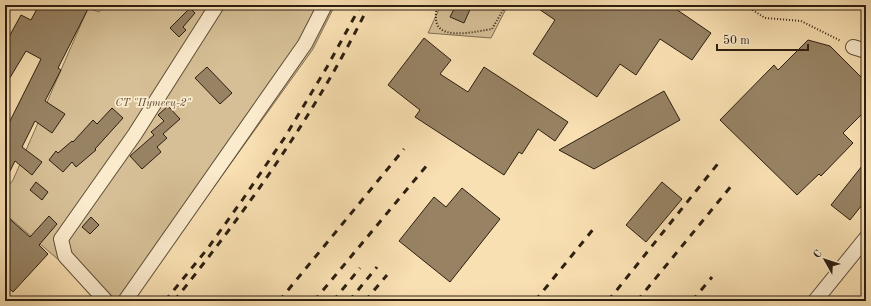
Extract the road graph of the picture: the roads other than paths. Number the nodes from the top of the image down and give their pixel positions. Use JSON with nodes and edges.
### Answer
{"nodes":[{"id":1,"x":217,"y":5,"type":"edge"},
{"id":2,"x":325,"y":5,"type":"edge"},
{"id":3,"x":866,"y":238,"type":"edge"},
{"id":4,"x":106,"y":301,"type":"edge"},
{"id":5,"x":126,"y":301,"type":"edge"},
{"id":6,"x":815,"y":301,"type":"edge"}],
"edges":[{"from":1,"to":4,"type":"street"},
{"from":2,"to":5,"type":"street"},
{"from":3,"to":6,"type":"street"}]}
